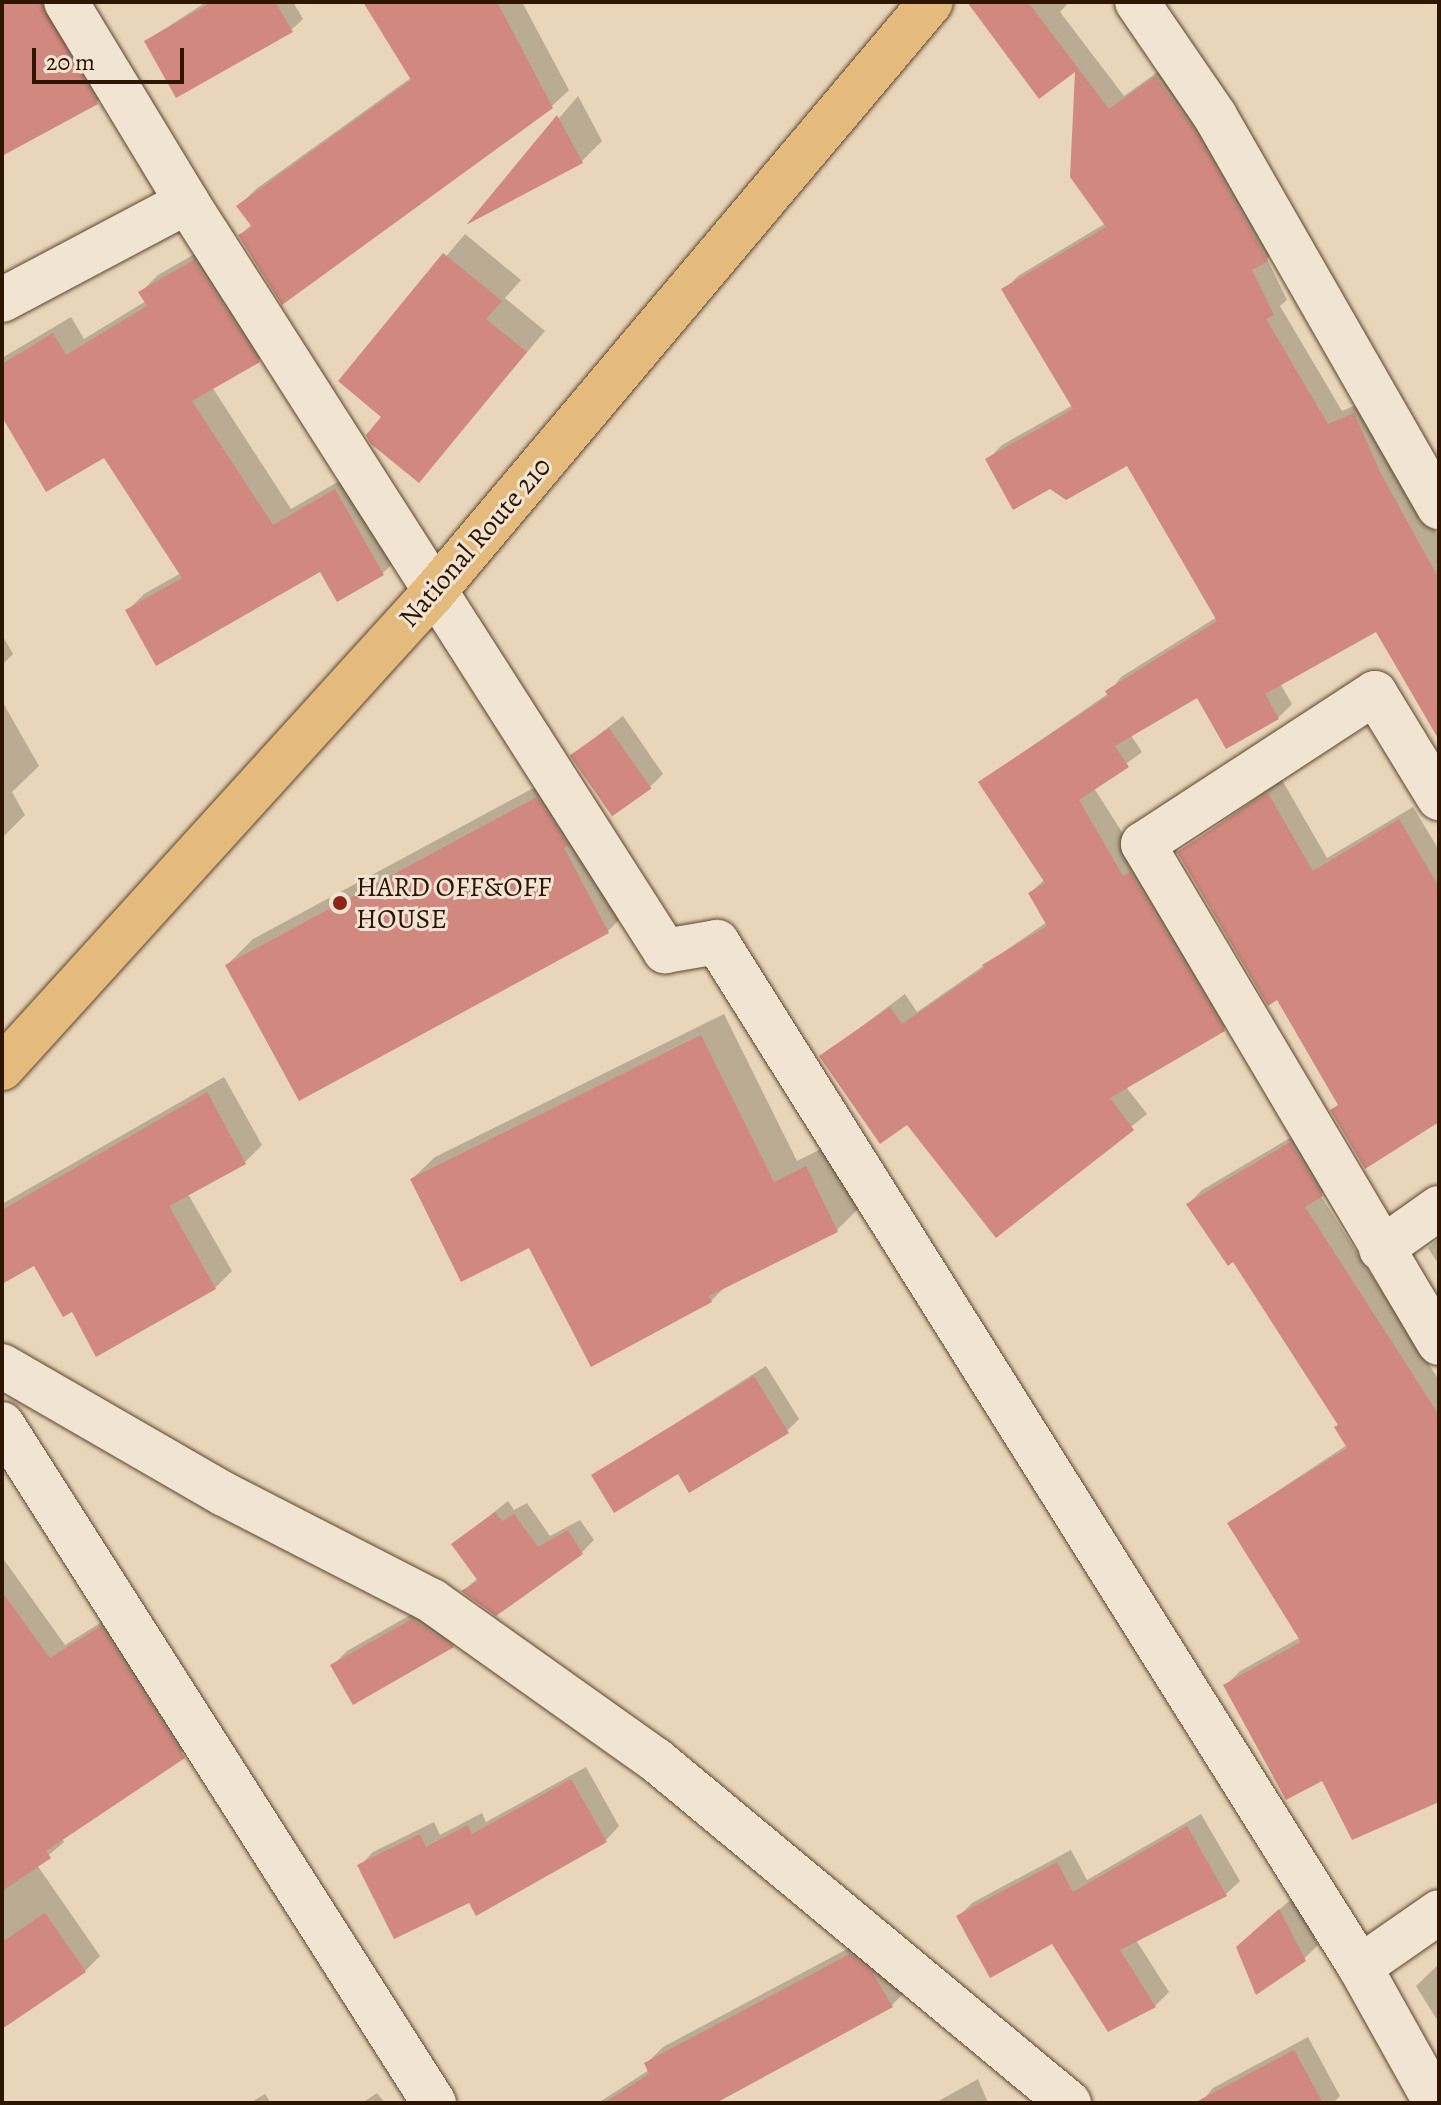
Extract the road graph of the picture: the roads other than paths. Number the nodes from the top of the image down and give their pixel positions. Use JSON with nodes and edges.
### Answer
{"nodes":[{"id":1,"x":66,"y":2,"type":"edge"},
{"id":2,"x":931,"y":2,"type":"edge"},
{"id":3,"x":1137,"y":2,"type":"edge"},
{"id":4,"x":187,"y":202,"type":"junction"},
{"id":5,"x":2,"y":300,"type":"edge"},
{"id":6,"x":1439,"y":507,"type":"edge"},
{"id":7,"x":434,"y":592,"type":"junction"},
{"id":8,"x":1439,"y":798,"type":"edge"},
{"id":9,"x":2,"y":1068,"type":"edge"},
{"id":10,"x":1439,"y":1208,"type":"edge"},
{"id":11,"x":1381,"y":1249,"type":"junction"},
{"id":12,"x":1439,"y":1343,"type":"edge"},
{"id":13,"x":2,"y":1366,"type":"edge"},
{"id":14,"x":2,"y":1424,"type":"edge"},
{"id":15,"x":1439,"y":1912,"type":"edge"},
{"id":16,"x":1360,"y":1967,"type":"junction"},
{"id":17,"x":434,"y":2103,"type":"edge"},
{"id":18,"x":1069,"y":2103,"type":"edge"},
{"id":19,"x":1436,"y":2103,"type":"edge"}],
"edges":[{"from":1,"to":4,"type":"street"},
{"from":2,"to":7,"type":"highway","name":"National Route 210"},
{"from":3,"to":6,"type":"street"},
{"from":4,"to":5,"type":"street"},
{"from":4,"to":7,"type":"street"},
{"from":7,"to":9,"type":"highway","name":"National Route 210"},
{"from":7,"to":16,"type":"street"},
{"from":8,"to":11,"type":"street"},
{"from":10,"to":11,"type":"street"},
{"from":11,"to":12,"type":"street"},
{"from":13,"to":18,"type":"street"},
{"from":14,"to":17,"type":"street"},
{"from":15,"to":16,"type":"street"},
{"from":16,"to":19,"type":"street"}]}
